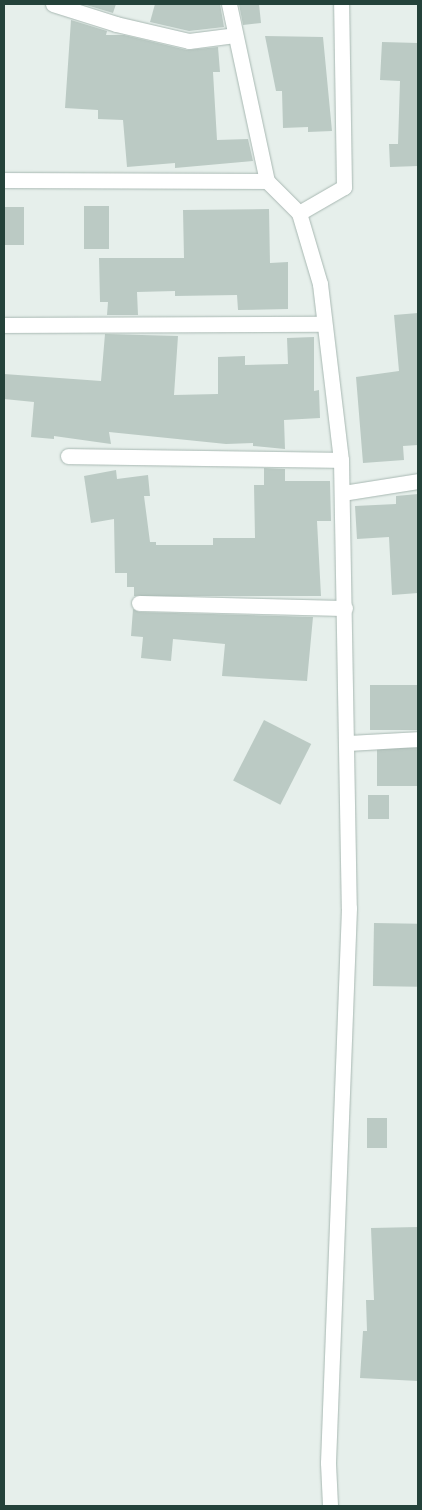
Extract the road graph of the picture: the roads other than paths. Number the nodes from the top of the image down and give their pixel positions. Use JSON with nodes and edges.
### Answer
{"nodes":[{"id":1,"x":53,"y":4,"type":"edge"},
{"id":2,"x":229,"y":4,"type":"edge"},
{"id":3,"x":342,"y":4,"type":"edge"},
{"id":4,"x":235,"y":35,"type":"junction"},
{"id":5,"x":4,"y":180,"type":"edge"},
{"id":6,"x":267,"y":181,"type":"junction"},
{"id":7,"x":299,"y":213,"type":"junction"},
{"id":8,"x":324,"y":324,"type":"junction"},
{"id":9,"x":4,"y":325,"type":"edge"},
{"id":10,"x":68,"y":456,"type":"dead end"},
{"id":11,"x":341,"y":460,"type":"junction"},
{"id":12,"x":418,"y":481,"type":"edge"},
{"id":13,"x":343,"y":492,"type":"junction"},
{"id":14,"x":139,"y":603,"type":"dead end"},
{"id":15,"x":345,"y":608,"type":"junction"},
{"id":16,"x":418,"y":739,"type":"edge"},
{"id":17,"x":347,"y":743,"type":"junction"},
{"id":18,"x":330,"y":1506,"type":"edge"}],
"edges":[{"from":1,"to":4,"type":"street"},
{"from":2,"to":4,"type":"street"},
{"from":3,"to":7,"type":"street"},
{"from":4,"to":6,"type":"street"},
{"from":5,"to":6,"type":"street"},
{"from":6,"to":7,"type":"street"},
{"from":7,"to":8,"type":"street"},
{"from":8,"to":9,"type":"street"},
{"from":8,"to":11,"type":"street"},
{"from":10,"to":11,"type":"street"},
{"from":11,"to":13,"type":"street"},
{"from":12,"to":13,"type":"street"},
{"from":13,"to":15,"type":"street"},
{"from":14,"to":15,"type":"street"},
{"from":15,"to":17,"type":"street"},
{"from":16,"to":17,"type":"street"},
{"from":17,"to":18,"type":"street"}]}
